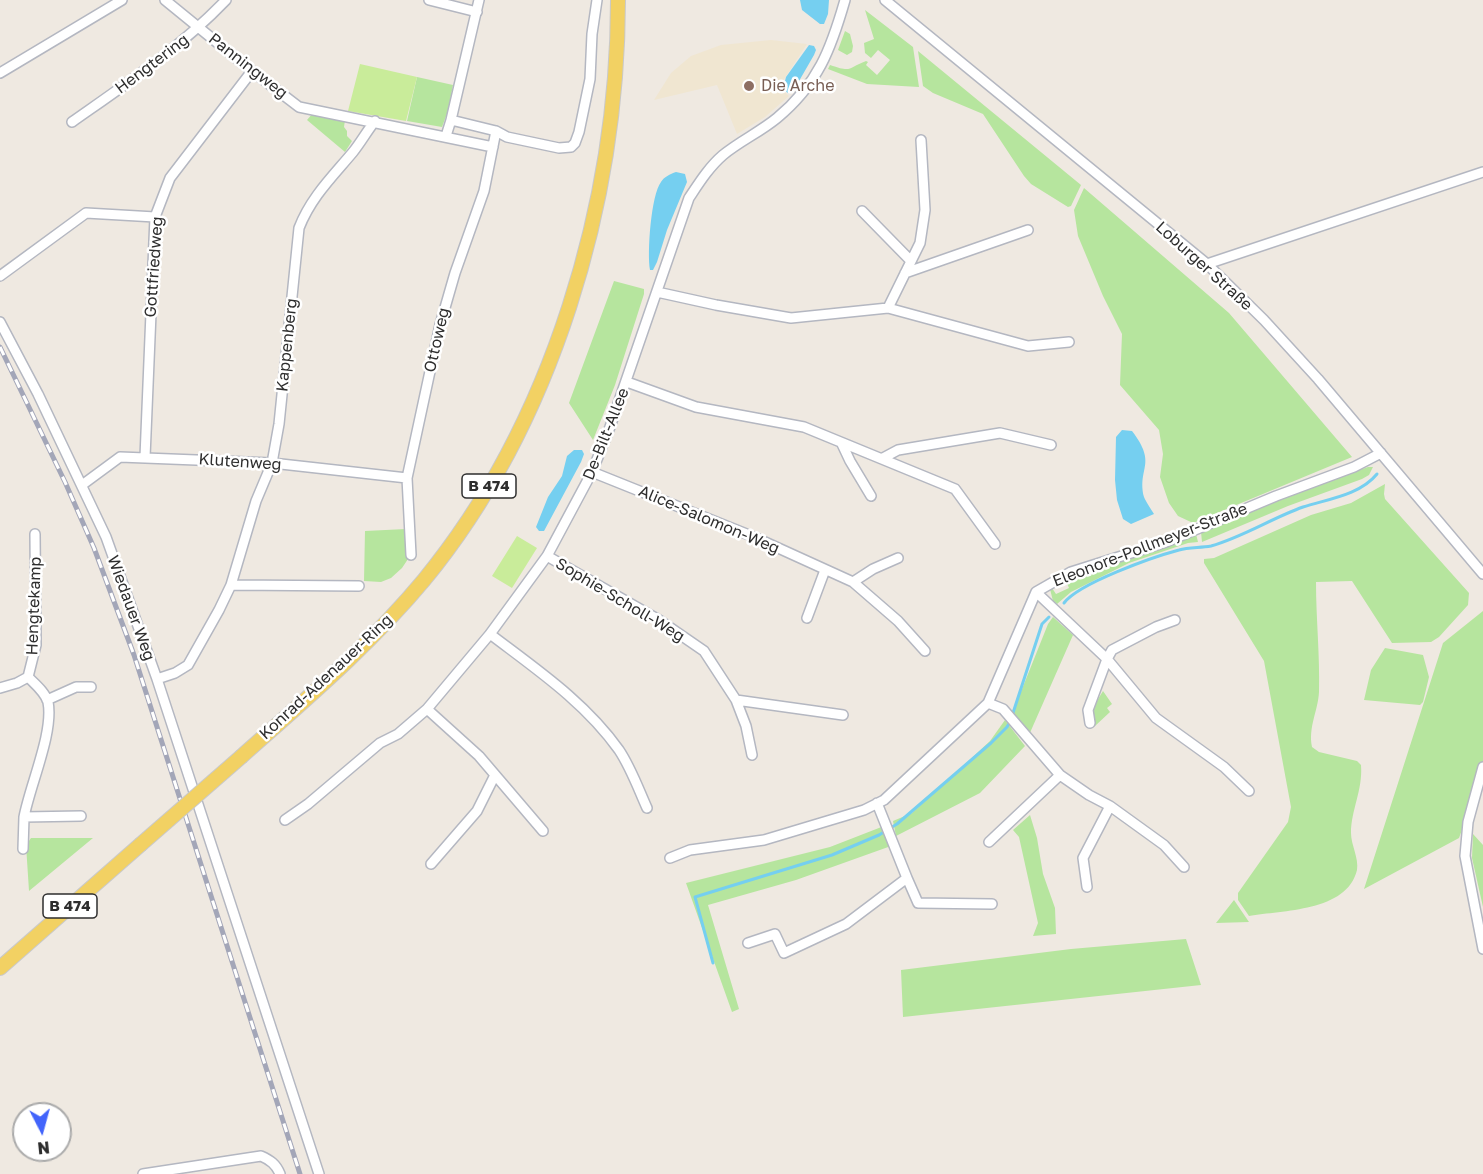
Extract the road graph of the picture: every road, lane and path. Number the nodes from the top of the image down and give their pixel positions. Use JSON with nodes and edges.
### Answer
{"nodes":[{"id":1,"x":122,"y":0,"type":"edge"},
{"id":2,"x":165,"y":0,"type":"edge"},
{"id":3,"x":226,"y":0,"type":"edge"},
{"id":4,"x":429,"y":0,"type":"edge"},
{"id":5,"x":480,"y":0,"type":"edge"},
{"id":6,"x":597,"y":0,"type":"edge"},
{"id":7,"x":618,"y":0,"type":"edge"},
{"id":8,"x":845,"y":0,"type":"edge"},
{"id":9,"x":885,"y":0,"type":"edge"},
{"id":10,"x":477,"y":12,"type":"junction"},
{"id":11,"x":199,"y":28,"type":"junction"},
{"id":12,"x":252,"y":71,"type":"junction"},
{"id":13,"x":0,"y":73,"type":"edge"},
{"id":14,"x":452,"y":120,"type":"junction"},
{"id":15,"x":375,"y":121,"type":"junction"},
{"id":16,"x":72,"y":122,"type":"dead end"},
{"id":17,"x":496,"y":131,"type":"junction"},
{"id":18,"x":446,"y":136,"type":"junction"},
{"id":19,"x":921,"y":140,"type":"dead end"},
{"id":20,"x":493,"y":147,"type":"junction"},
{"id":21,"x":1483,"y":172,"type":"edge"},
{"id":22,"x":862,"y":211,"type":"dead end"},
{"id":23,"x":155,"y":217,"type":"junction"},
{"id":24,"x":1028,"y":230,"type":"dead end"},
{"id":25,"x":911,"y":261,"type":"junction"},
{"id":26,"x":1207,"y":264,"type":"junction"},
{"id":27,"x":905,"y":273,"type":"junction"},
{"id":28,"x":0,"y":276,"type":"edge"},
{"id":29,"x":657,"y":292,"type":"junction"},
{"id":30,"x":888,"y":308,"type":"junction"},
{"id":31,"x":0,"y":322,"type":"edge"},
{"id":32,"x":1070,"y":342,"type":"dead end"},
{"id":33,"x":627,"y":382,"type":"junction"},
{"id":34,"x":842,"y":444,"type":"junction"},
{"id":35,"x":1051,"y":445,"type":"dead end"},
{"id":36,"x":1381,"y":453,"type":"junction"},
{"id":37,"x":145,"y":457,"type":"junction"},
{"id":38,"x":883,"y":458,"type":"junction"},
{"id":39,"x":272,"y":463,"type":"junction"},
{"id":40,"x":592,"y":472,"type":"junction"},
{"id":41,"x":407,"y":478,"type":"junction"},
{"id":42,"x":82,"y":485,"type":"junction"},
{"id":43,"x":871,"y":496,"type":"dead end"},
{"id":44,"x":35,"y":534,"type":"dead end"},
{"id":45,"x":995,"y":544,"type":"dead end"},
{"id":46,"x":411,"y":555,"type":"dead end"},
{"id":47,"x":547,"y":556,"type":"junction"},
{"id":48,"x":898,"y":558,"type":"dead end"},
{"id":49,"x":825,"y":570,"type":"junction"},
{"id":50,"x":1483,"y":574,"type":"edge"},
{"id":51,"x":853,"y":582,"type":"junction"},
{"id":52,"x":231,"y":585,"type":"junction"},
{"id":53,"x":359,"y":586,"type":"dead end"},
{"id":54,"x":1036,"y":592,"type":"junction"},
{"id":55,"x":807,"y":618,"type":"dead end"},
{"id":56,"x":1175,"y":620,"type":"dead end"},
{"id":57,"x":489,"y":634,"type":"junction"},
{"id":58,"x":926,"y":651,"type":"dead end"},
{"id":59,"x":1107,"y":659,"type":"junction"},
{"id":60,"x":27,"y":677,"type":"junction"},
{"id":61,"x":157,"y":679,"type":"junction"},
{"id":62,"x":91,"y":687,"type":"dead end"},
{"id":63,"x":0,"y":688,"type":"edge"},
{"id":64,"x":47,"y":700,"type":"junction"},
{"id":65,"x":736,"y":700,"type":"junction"},
{"id":66,"x":987,"y":703,"type":"junction"},
{"id":67,"x":427,"y":709,"type":"junction"},
{"id":68,"x":843,"y":715,"type":"dead end"},
{"id":69,"x":1090,"y":723,"type":"dead end"},
{"id":70,"x":752,"y":755,"type":"dead end"},
{"id":71,"x":1483,"y":767,"type":"edge"},
{"id":72,"x":495,"y":775,"type":"junction"},
{"id":73,"x":1060,"y":775,"type":"junction"},
{"id":74,"x":1249,"y":791,"type":"dead end"},
{"id":75,"x":877,"y":803,"type":"junction"},
{"id":76,"x":1110,"y":806,"type":"junction"},
{"id":77,"x":646,"y":808,"type":"dead end"},
{"id":78,"x":81,"y":816,"type":"dead end"},
{"id":79,"x":24,"y":817,"type":"junction"},
{"id":80,"x":285,"y":820,"type":"dead end"},
{"id":81,"x":543,"y":831,"type":"dead end"},
{"id":82,"x":989,"y":842,"type":"dead end"},
{"id":83,"x":23,"y":849,"type":"dead end"},
{"id":84,"x":670,"y":858,"type":"dead end"},
{"id":85,"x":431,"y":864,"type":"dead end"},
{"id":86,"x":1184,"y":867,"type":"dead end"},
{"id":87,"x":908,"y":878,"type":"junction"},
{"id":88,"x":1087,"y":886,"type":"dead end"},
{"id":89,"x":992,"y":904,"type":"dead end"},
{"id":90,"x":748,"y":943,"type":"dead end"},
{"id":91,"x":1483,"y":949,"type":"edge"},
{"id":92,"x":0,"y":968,"type":"edge"},
{"id":93,"x":143,"y":1174,"type":"edge"},
{"id":94,"x":280,"y":1174,"type":"edge"},
{"id":95,"x":319,"y":1174,"type":"edge"}],
"edges":[{"from":1,"to":13,"type":"street"},
{"from":2,"to":11,"type":"street","name":"Panningweg"},
{"from":3,"to":11,"type":"street","name":"Hengtering"},
{"from":4,"to":10,"type":"street"},
{"from":5,"to":10,"type":"street"},
{"from":6,"to":17,"type":"street"},
{"from":7,"to":92,"type":"main road","name":"Konrad-Adenauer-Ring","number":"B 474","bridge":true},
{"from":8,"to":29,"type":"street","name":"De-Bilt-Allee"},
{"from":9,"to":26,"type":"street","name":"Loburger Straße"},
{"from":10,"to":14,"type":"street"},
{"from":11,"to":12,"type":"street","name":"Panningweg"},
{"from":11,"to":16,"type":"street","name":"Hengtering"},
{"from":12,"to":15,"type":"street","name":"Panningweg"},
{"from":12,"to":23,"type":"street","name":"Gottfriedweg"},
{"from":14,"to":17,"type":"street"},
{"from":14,"to":18,"type":"street"},
{"from":15,"to":18,"type":"street","name":"Panningweg"},
{"from":15,"to":39,"type":"street","name":"Kappenberg"},
{"from":17,"to":20,"type":"street","name":"Ottoweg"},
{"from":18,"to":20,"type":"street","name":"Panningweg"},
{"from":19,"to":25,"type":"street"},
{"from":20,"to":41,"type":"street","name":"Ottoweg"},
{"from":21,"to":26,"type":"street"},
{"from":22,"to":25,"type":"street"},
{"from":23,"to":28,"type":"street"},
{"from":23,"to":37,"type":"street","name":"Gottfriedweg"},
{"from":24,"to":27,"type":"street"},
{"from":25,"to":27,"type":"street"},
{"from":26,"to":36,"type":"street","name":"Loburger Straße"},
{"from":27,"to":30,"type":"street"},
{"from":29,"to":30,"type":"street"},
{"from":29,"to":33,"type":"street","name":"De-Bilt-Allee"},
{"from":30,"to":32,"type":"street"},
{"from":31,"to":42,"type":"street","name":"Wiedauer Weg"},
{"from":33,"to":34,"type":"street"},
{"from":33,"to":40,"type":"street","name":"De-Bilt-Allee"},
{"from":34,"to":38,"type":"street"},
{"from":34,"to":43,"type":"street"},
{"from":35,"to":38,"type":"street"},
{"from":36,"to":50,"type":"street","name":"Loburger Straße"},
{"from":36,"to":54,"type":"street","name":"Eleonore-Pollmeyer-Straße"},
{"from":37,"to":39,"type":"street","name":"Klutenweg"},
{"from":37,"to":42,"type":"street","name":"Klutenweg"},
{"from":38,"to":45,"type":"street"},
{"from":39,"to":41,"type":"street","name":"Klutenweg"},
{"from":39,"to":52,"type":"street","name":"Kappenberg"},
{"from":40,"to":47,"type":"street","name":"De-Bilt-Allee"},
{"from":40,"to":49,"type":"street","name":"Alice-Salomon-Weg"},
{"from":41,"to":46,"type":"street","name":"Ottoweg"},
{"from":42,"to":61,"type":"street","name":"Wiedauer Weg"},
{"from":44,"to":60,"type":"street","name":"Hengtekamp"},
{"from":47,"to":57,"type":"street","name":"De-Bilt-Allee"},
{"from":47,"to":65,"type":"street","name":"Sophie-Scholl-Weg"},
{"from":48,"to":51,"type":"street"},
{"from":49,"to":51,"type":"street","name":"Alice-Salomon-Weg"},
{"from":49,"to":55,"type":"street"},
{"from":51,"to":58,"type":"street","name":"Alice-Salomon-Weg"},
{"from":52,"to":53,"type":"street"},
{"from":52,"to":61,"type":"street","name":"Kappenberg"},
{"from":54,"to":59,"type":"street"},
{"from":54,"to":66,"type":"street","name":"Eleonore-Pollmeyer-Straße"},
{"from":56,"to":59,"type":"street"},
{"from":57,"to":67,"type":"street","name":"De-Bilt-Allee"},
{"from":57,"to":77,"type":"street"},
{"from":59,"to":69,"type":"street"},
{"from":59,"to":74,"type":"street"},
{"from":60,"to":63,"type":"street","name":"Hengtekamp"},
{"from":60,"to":64,"type":"street","name":"Hengtekamp"},
{"from":61,"to":95,"type":"street","name":"Wiedauer Weg"},
{"from":62,"to":64,"type":"street"},
{"from":64,"to":79,"type":"street"},
{"from":65,"to":68,"type":"street"},
{"from":65,"to":70,"type":"street","name":"Sophie-Scholl-Weg"},
{"from":66,"to":73,"type":"street"},
{"from":66,"to":75,"type":"street","name":"Eleonore-Pollmeyer-Straße"},
{"from":67,"to":72,"type":"street"},
{"from":67,"to":80,"type":"street","name":"De-Bilt-Allee"},
{"from":71,"to":91,"type":"street"},
{"from":72,"to":81,"type":"street"},
{"from":72,"to":85,"type":"street"},
{"from":73,"to":76,"type":"street"},
{"from":73,"to":82,"type":"street"},
{"from":75,"to":84,"type":"street","name":"Eleonore-Pollmeyer-Straße"},
{"from":75,"to":87,"type":"street"},
{"from":76,"to":86,"type":"street"},
{"from":76,"to":88,"type":"street"},
{"from":78,"to":79,"type":"street"},
{"from":79,"to":83,"type":"street"},
{"from":87,"to":89,"type":"street"},
{"from":87,"to":90,"type":"street"},
{"from":93,"to":94,"type":"street"}]}
